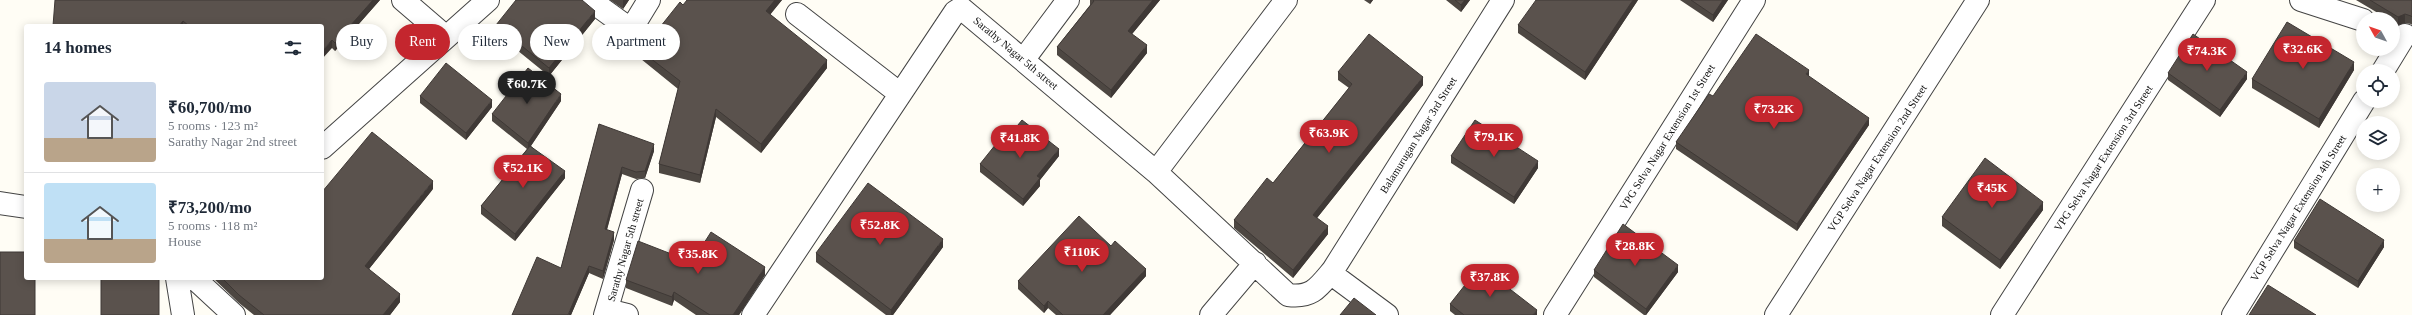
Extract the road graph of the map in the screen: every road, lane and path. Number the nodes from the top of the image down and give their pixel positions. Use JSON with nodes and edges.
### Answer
{"nodes":[{"id":1,"x":403,"y":0,"type":"edge"},
{"id":2,"x":488,"y":0,"type":"edge"},
{"id":3,"x":590,"y":0,"type":"edge"},
{"id":4,"x":648,"y":0,"type":"edge"},
{"id":5,"x":1068,"y":0,"type":"edge"},
{"id":6,"x":1286,"y":0,"type":"edge"},
{"id":7,"x":1502,"y":0,"type":"edge"},
{"id":8,"x":1754,"y":0,"type":"edge"},
{"id":9,"x":1978,"y":0,"type":"edge"},
{"id":10,"x":2204,"y":0,"type":"edge"},
{"id":11,"x":2301,"y":0,"type":"edge"},
{"id":12,"x":2332,"y":4,"type":"edge"},
{"id":13,"x":797,"y":14,"type":"dead end"},
{"id":14,"x":2356,"y":16,"type":"edge"},
{"id":15,"x":431,"y":24,"type":"edge"},
{"id":16,"x":450,"y":32,"type":"edge"},
{"id":17,"x":2403,"y":34,"type":"edge"},
{"id":18,"x":419,"y":60,"type":"edge"},
{"id":19,"x":1024,"y":60,"type":"junction"},
{"id":20,"x":2386,"y":64,"type":"edge"},
{"id":21,"x":899,"y":93,"type":"junction"},
{"id":22,"x":2360,"y":108,"type":"edge"},
{"id":23,"x":324,"y":146,"type":"edge"},
{"id":24,"x":1156,"y":172,"type":"junction"},
{"id":25,"x":642,"y":190,"type":"dead end"},
{"id":26,"x":0,"y":203,"type":"edge"},
{"id":27,"x":24,"y":207,"type":"edge"},
{"id":28,"x":1256,"y":263,"type":"junction"},
{"id":29,"x":1332,"y":270,"type":"junction"},
{"id":30,"x":177,"y":280,"type":"edge"},
{"id":31,"x":196,"y":280,"type":"edge"},
{"id":32,"x":613,"y":313,"type":"edge"},
{"id":33,"x":183,"y":315,"type":"edge"},
{"id":34,"x":234,"y":315,"type":"edge"},
{"id":35,"x":753,"y":315,"type":"edge"},
{"id":36,"x":1211,"y":315,"type":"edge"},
{"id":37,"x":1387,"y":315,"type":"edge"},
{"id":38,"x":1555,"y":315,"type":"edge"},
{"id":39,"x":1776,"y":315,"type":"edge"},
{"id":40,"x":2002,"y":315,"type":"edge"},
{"id":41,"x":2233,"y":315,"type":"edge"}],
"edges":[{"from":1,"to":15,"type":"street"},
{"from":2,"to":16,"type":"street"},
{"from":3,"to":4,"type":"street"},
{"from":5,"to":19,"type":"street"},
{"from":6,"to":24,"type":"street"},
{"from":7,"to":29,"type":"street","name":"Balamurugan Nagar 3rd Street"},
{"from":8,"to":38,"type":"street","name":"VPG Selva Nagar Extension 1st Street"},
{"from":9,"to":39,"type":"street","name":"VGP Selva Nagar Extension 2nd Street"},
{"from":10,"to":40,"type":"street","name":"VPG Selva Nagar Extension 3rd Street"},
{"from":11,"to":12,"type":"street"},
{"from":12,"to":14,"type":"street"},
{"from":13,"to":21,"type":"street"},
{"from":17,"to":20,"type":"street"},
{"from":18,"to":23,"type":"street"},
{"from":19,"to":21,"type":"street","name":"Sarathy Nagar 5th street"},
{"from":19,"to":24,"type":"street","name":"Sarathy Nagar 5th street"},
{"from":21,"to":35,"type":"street","name":"Sarathy Nagar 5th street"},
{"from":22,"to":41,"type":"street","name":"VGP Selva Nagar Extension 4th Street"},
{"from":24,"to":28,"type":"street","name":"Sarathy Nagar 5th street"},
{"from":25,"to":32,"type":"street","name":"Sarathy Nagar 5th street"},
{"from":26,"to":27,"type":"street"},
{"from":28,"to":29,"type":"street","name":"Sarathy Nagar 5th street"},
{"from":28,"to":36,"type":"street"},
{"from":29,"to":37,"type":"street"},
{"from":30,"to":33,"type":"street"},
{"from":31,"to":34,"type":"street"}]}
